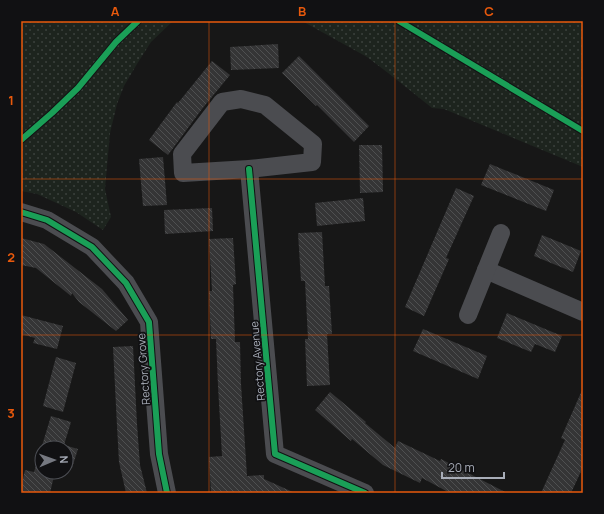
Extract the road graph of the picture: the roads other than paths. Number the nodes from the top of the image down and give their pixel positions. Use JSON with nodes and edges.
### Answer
{"nodes":[{"id":1,"x":249,"y":169,"type":"junction"},
{"id":2,"x":21,"y":212,"type":"edge"},
{"id":3,"x":501,"y":233,"type":"dead end"},
{"id":4,"x":486,"y":270,"type":"junction"},
{"id":5,"x":583,"y":312,"type":"edge"},
{"id":6,"x":468,"y":315,"type":"dead end"},
{"id":7,"x":339,"y":488,"type":"edge"},
{"id":8,"x":167,"y":493,"type":"edge"},
{"id":9,"x":365,"y":493,"type":"edge"}],
"edges":[{"from":1,"to":1,"type":"street"},
{"from":1,"to":7,"type":"street","name":"Rectory Avenue"},
{"from":2,"to":8,"type":"street","name":"Rectory Grove"},
{"from":3,"to":4,"type":"street"},
{"from":4,"to":5,"type":"street"},
{"from":4,"to":6,"type":"street"},
{"from":7,"to":9,"type":"street","name":"Rectory Avenue"}]}
